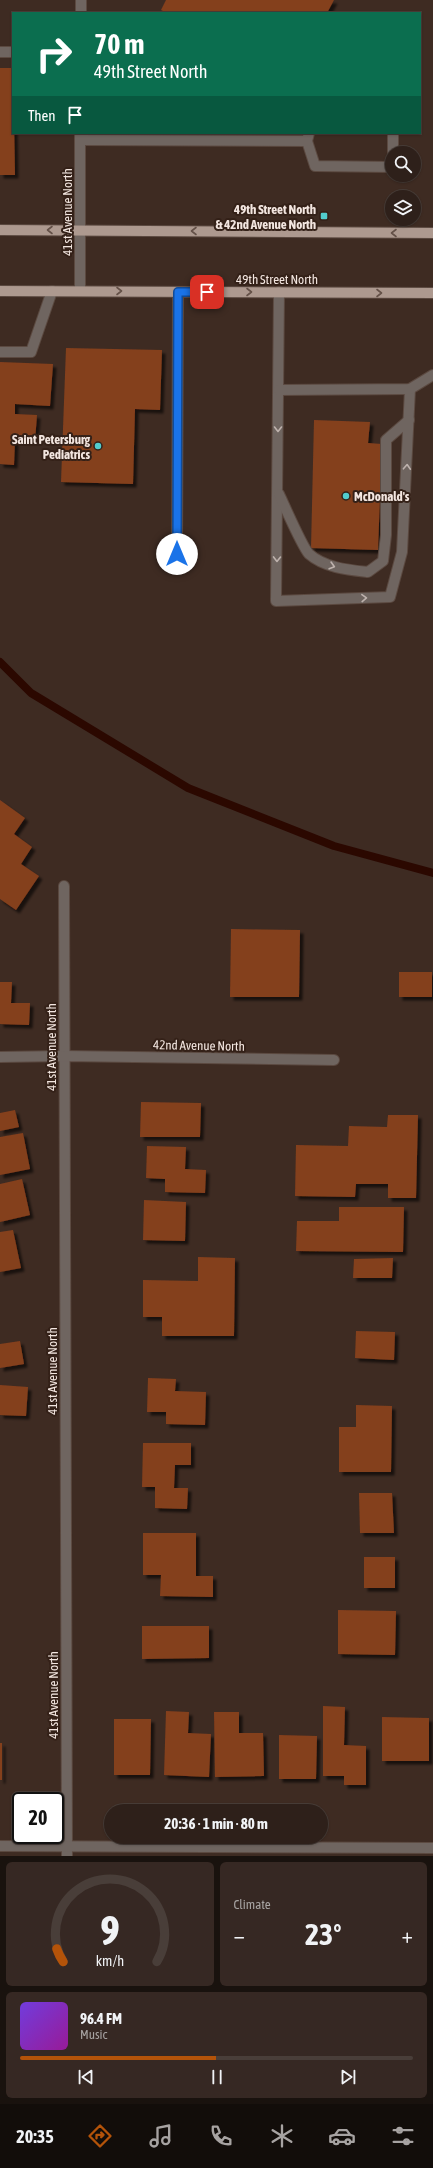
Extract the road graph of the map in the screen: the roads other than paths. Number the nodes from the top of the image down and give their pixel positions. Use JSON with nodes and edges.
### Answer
{"nodes":[{"id":1,"x":81,"y":0,"type":"edge"},
{"id":2,"x":81,"y":12,"type":"edge"},
{"id":3,"x":0,"y":52,"type":"edge"},
{"id":4,"x":12,"y":52,"type":"edge"},
{"id":5,"x":393,"y":134,"type":"edge"},
{"id":6,"x":80,"y":137,"type":"edge"},
{"id":7,"x":308,"y":137,"type":"edge"},
{"id":8,"x":394,"y":146,"type":"edge"},
{"id":9,"x":385,"y":167,"type":"edge"},
{"id":10,"x":0,"y":230,"type":"edge"},
{"id":11,"x":80,"y":230,"type":"junction"},
{"id":12,"x":433,"y":233,"type":"edge"},
{"id":13,"x":0,"y":290,"type":"edge"},
{"id":14,"x":52,"y":291,"type":"junction"},
{"id":15,"x":80,"y":291,"type":"junction"},
{"id":16,"x":178,"y":292,"type":"junction"},
{"id":17,"x":279,"y":292,"type":"junction"},
{"id":18,"x":433,"y":293,"type":"edge"},
{"id":19,"x":0,"y":352,"type":"edge"},
{"id":20,"x":433,"y":375,"type":"edge"},
{"id":21,"x":410,"y":389,"type":"junction"},
{"id":22,"x":278,"y":390,"type":"junction"},
{"id":23,"x":409,"y":420,"type":"junction"},
{"id":24,"x":278,"y":492,"type":"junction"},
{"id":25,"x":177,"y":554,"type":"dead end"},
{"id":26,"x":64,"y":886,"type":"dead end"},
{"id":27,"x":64,"y":1056,"type":"junction"},
{"id":28,"x":0,"y":1057,"type":"edge"},
{"id":29,"x":334,"y":1060,"type":"dead end"},
{"id":30,"x":0,"y":1846,"type":"edge"},
{"id":31,"x":433,"y":1848,"type":"edge"},
{"id":32,"x":67,"y":1851,"type":"edge"},
{"id":33,"x":268,"y":1852,"type":"edge"}],
"edges":[{"from":1,"to":2,"type":"street"},
{"from":3,"to":4,"type":"street"},
{"from":5,"to":8,"type":"street"},
{"from":6,"to":7,"type":"street"},
{"from":6,"to":11,"type":"street","name":"41st Avenue North"},
{"from":7,"to":9,"type":"street"},
{"from":11,"to":10,"type":"main road","one_way":true},
{"from":12,"to":11,"type":"main road","one_way":true},
{"from":11,"to":15,"type":"street","name":"41st Avenue North"},
{"from":13,"to":14,"type":"main road","name":"49th Street North"},
{"from":14,"to":15,"type":"main road","name":"49th Street North"},
{"from":14,"to":19,"type":"street"},
{"from":15,"to":16,"type":"main road","name":"49th Street North","one_way":true},
{"from":16,"to":17,"type":"main road","name":"49th Street North","one_way":true},
{"from":16,"to":25,"type":"street"},
{"from":17,"to":18,"type":"main road","name":"49th Street North","one_way":true},
{"from":17,"to":22,"type":"street"},
{"from":20,"to":21,"type":"street"},
{"from":21,"to":22,"type":"street"},
{"from":21,"to":23,"type":"street"},
{"from":22,"to":24,"type":"street","one_way":true},
{"from":24,"to":23,"type":"street","one_way":true},
{"from":24,"to":23,"type":"street","one_way":true},
{"from":26,"to":27,"type":"street","name":"41st Avenue North"},
{"from":27,"to":28,"type":"street","name":"42nd Avenue North"},
{"from":27,"to":29,"type":"street","name":"42nd Avenue North"},
{"from":27,"to":32,"type":"street","name":"41st Avenue North"},
{"from":30,"to":32,"type":"street"},
{"from":31,"to":33,"type":"street"},
{"from":32,"to":33,"type":"street"}]}
